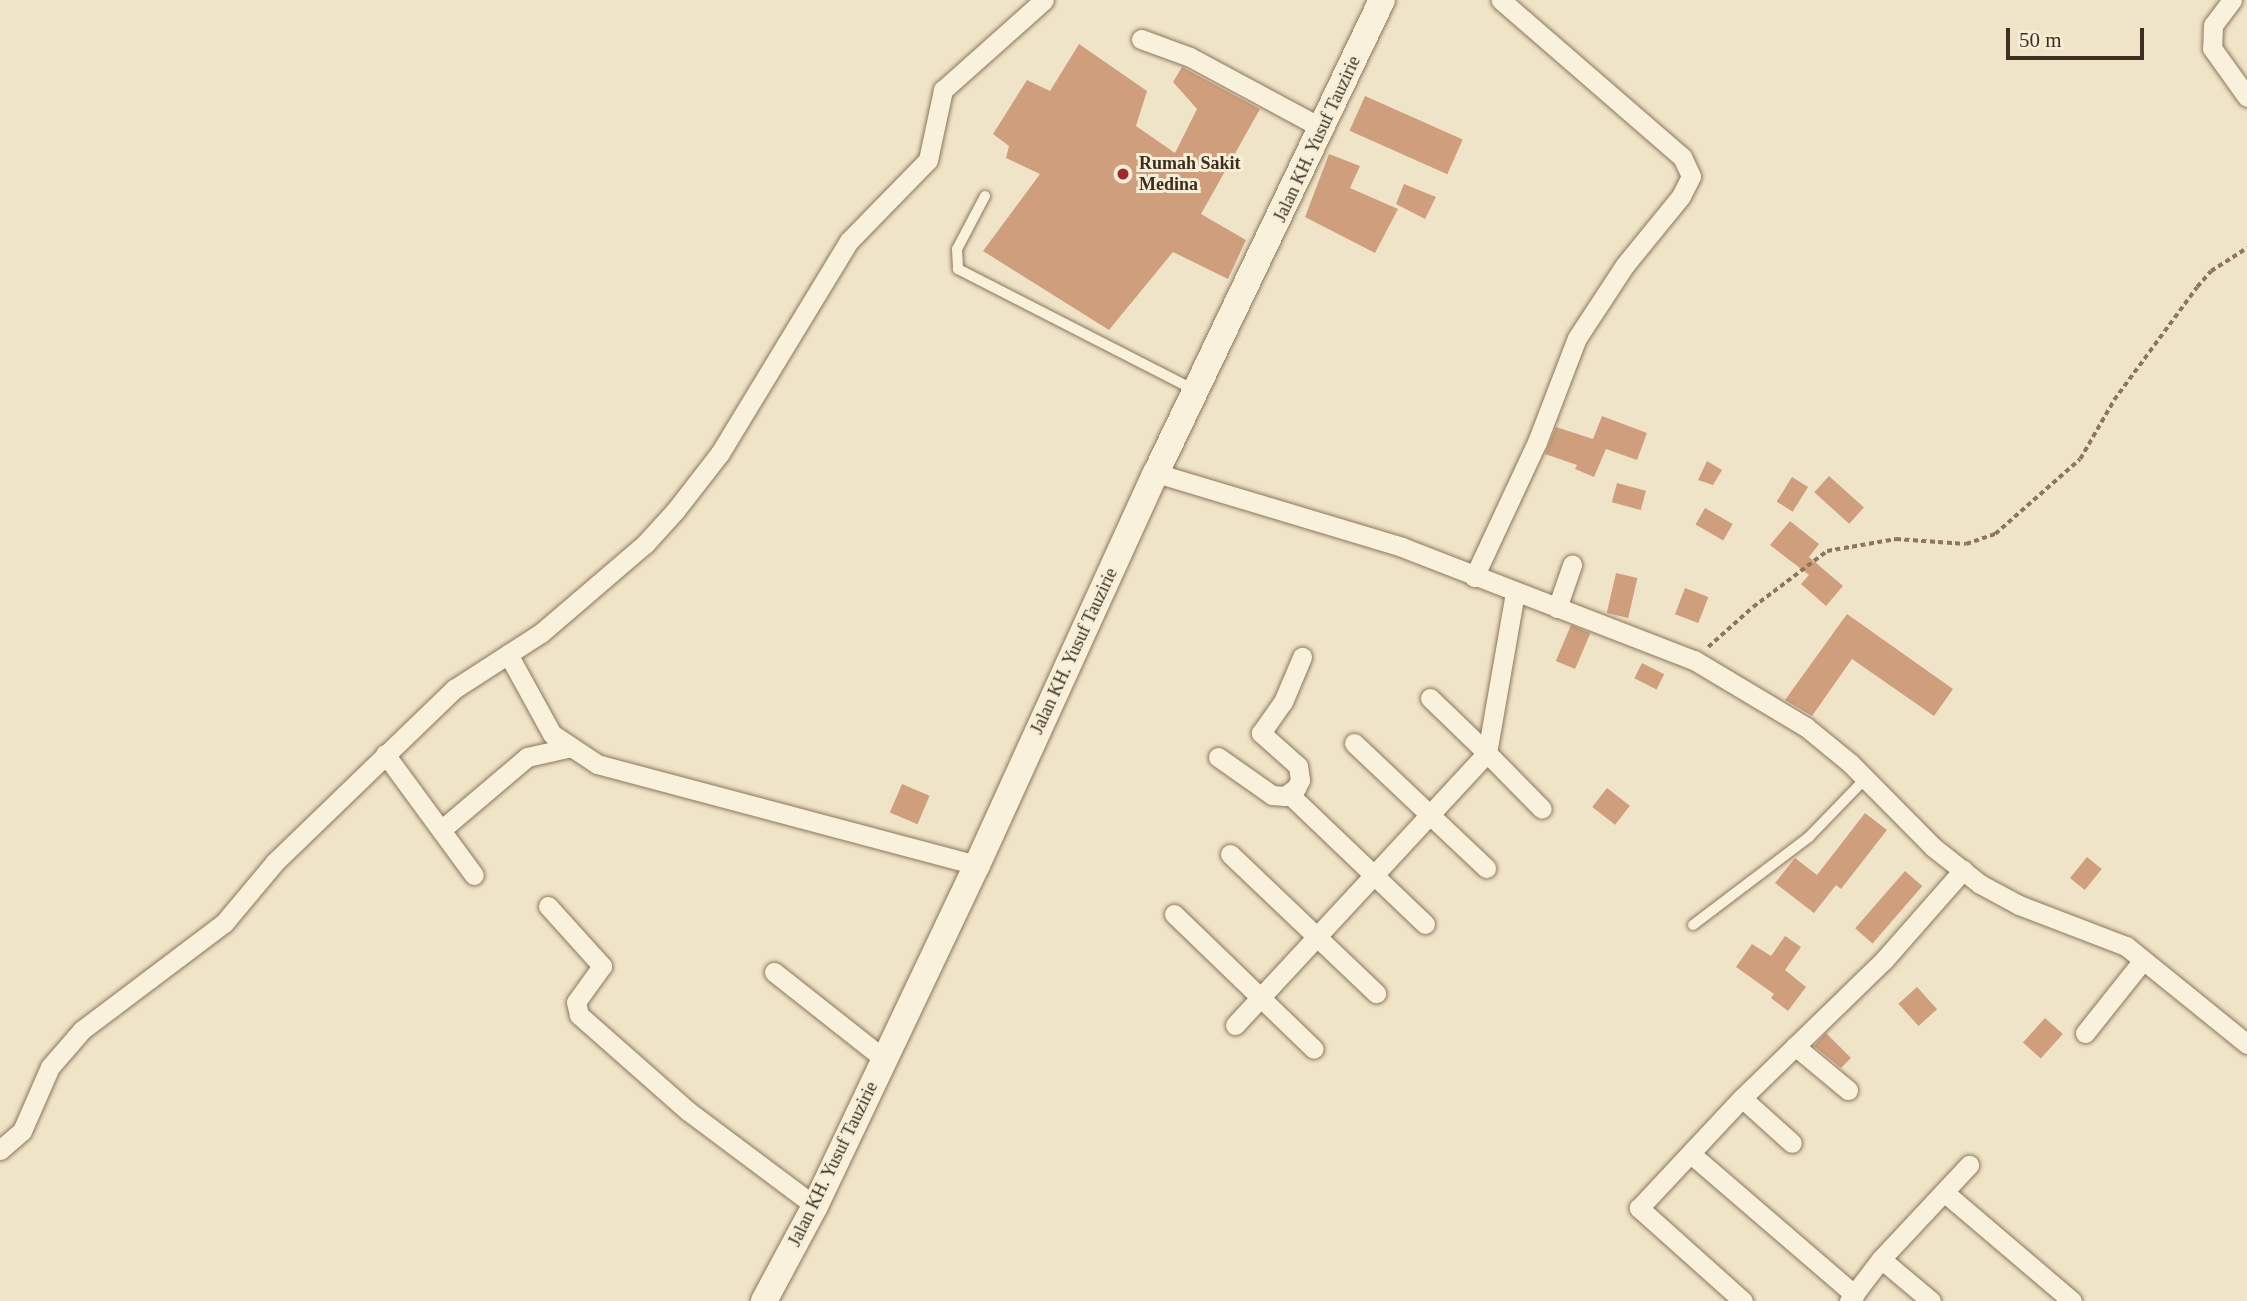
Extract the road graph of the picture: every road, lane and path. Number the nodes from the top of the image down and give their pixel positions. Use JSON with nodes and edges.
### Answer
{"nodes":[{"id":1,"x":1044,"y":0,"type":"edge"},
{"id":2,"x":1382,"y":0,"type":"edge"},
{"id":3,"x":1500,"y":0,"type":"edge"},
{"id":4,"x":2232,"y":0,"type":"edge"},
{"id":5,"x":1141,"y":39,"type":"dead end"},
{"id":6,"x":2247,"y":97,"type":"edge"},
{"id":7,"x":1322,"y":128,"type":"junction"},
{"id":8,"x":985,"y":196,"type":"dead end"},
{"id":9,"x":2247,"y":248,"type":"edge"},
{"id":10,"x":1198,"y":392,"type":"junction"},
{"id":11,"x":1156,"y":473,"type":"junction"},
{"id":12,"x":1572,"y":565,"type":"dead end"},
{"id":13,"x":1474,"y":577,"type":"junction"},
{"id":14,"x":1515,"y":592,"type":"junction"},
{"id":15,"x":1557,"y":608,"type":"junction"},
{"id":16,"x":508,"y":654,"type":"junction"},
{"id":17,"x":1302,"y":657,"type":"dead end"},
{"id":18,"x":1694,"y":660,"type":"junction"},
{"id":19,"x":1430,"y":698,"type":"dead end"},
{"id":20,"x":1354,"y":743,"type":"dead end"},
{"id":21,"x":567,"y":748,"type":"junction"},
{"id":22,"x":1487,"y":753,"type":"junction"},
{"id":23,"x":385,"y":754,"type":"junction"},
{"id":24,"x":1218,"y":757,"type":"dead end"},
{"id":25,"x":1865,"y":779,"type":"junction"},
{"id":26,"x":1289,"y":794,"type":"junction"},
{"id":27,"x":1542,"y":808,"type":"dead end"},
{"id":28,"x":1430,"y":815,"type":"junction"},
{"id":29,"x":441,"y":830,"type":"junction"},
{"id":30,"x":1230,"y":855,"type":"dead end"},
{"id":31,"x":977,"y":864,"type":"junction"},
{"id":32,"x":1486,"y":868,"type":"dead end"},
{"id":33,"x":1963,"y":870,"type":"junction"},
{"id":34,"x":474,"y":875,"type":"dead end"},
{"id":35,"x":1374,"y":876,"type":"junction"},
{"id":36,"x":548,"y":906,"type":"dead end"},
{"id":37,"x":1174,"y":915,"type":"dead end"},
{"id":38,"x":1425,"y":924,"type":"dead end"},
{"id":39,"x":1693,"y":926,"type":"dead end"},
{"id":40,"x":1317,"y":937,"type":"junction"},
{"id":41,"x":2143,"y":960,"type":"junction"},
{"id":42,"x":774,"y":972,"type":"dead end"},
{"id":43,"x":1376,"y":993,"type":"dead end"},
{"id":44,"x":1261,"y":998,"type":"junction"},
{"id":45,"x":1236,"y":1025,"type":"dead end"},
{"id":46,"x":2085,"y":1033,"type":"dead end"},
{"id":47,"x":2247,"y":1044,"type":"edge"},
{"id":48,"x":1795,"y":1046,"type":"junction"},
{"id":49,"x":1314,"y":1049,"type":"dead end"},
{"id":50,"x":884,"y":1059,"type":"junction"},
{"id":51,"x":1848,"y":1090,"type":"dead end"},
{"id":52,"x":1742,"y":1098,"type":"junction"},
{"id":53,"x":1792,"y":1143,"type":"dead end"},
{"id":54,"x":0,"y":1150,"type":"edge"},
{"id":55,"x":1691,"y":1154,"type":"junction"},
{"id":56,"x":1969,"y":1166,"type":"dead end"},
{"id":57,"x":1944,"y":1192,"type":"junction"},
{"id":58,"x":815,"y":1206,"type":"junction"},
{"id":59,"x":1881,"y":1259,"type":"junction"},
{"id":60,"x":1852,"y":1298,"type":"edge"},
{"id":61,"x":764,"y":1301,"type":"edge"},
{"id":62,"x":1743,"y":1301,"type":"edge"},
{"id":63,"x":1931,"y":1301,"type":"edge"},
{"id":64,"x":2072,"y":1301,"type":"edge"}],
"edges":[{"from":1,"to":16,"type":"street"},
{"from":2,"to":7,"type":"main road","name":"Jalan KH. Yusuf Tauzirie"},
{"from":3,"to":13,"type":"street"},
{"from":4,"to":6,"type":"street"},
{"from":5,"to":7,"type":"street"},
{"from":7,"to":10,"type":"main road","name":"Jalan KH. Yusuf Tauzirie"},
{"from":8,"to":10,"type":"lane"},
{"from":9,"to":18,"type":"path"},
{"from":10,"to":11,"type":"main road","name":"Jalan KH. Yusuf Tauzirie"},
{"from":11,"to":13,"type":"street"},
{"from":11,"to":31,"type":"main road","name":"Jalan KH. Yusuf Tauzirie"},
{"from":12,"to":15,"type":"street"},
{"from":13,"to":14,"type":"street"},
{"from":14,"to":15,"type":"street"},
{"from":14,"to":22,"type":"street"},
{"from":15,"to":18,"type":"street"},
{"from":16,"to":21,"type":"street"},
{"from":16,"to":23,"type":"street"},
{"from":17,"to":26,"type":"street"},
{"from":18,"to":25,"type":"street"},
{"from":19,"to":22,"type":"street"},
{"from":20,"to":28,"type":"street"},
{"from":21,"to":29,"type":"street"},
{"from":21,"to":31,"type":"street"},
{"from":22,"to":27,"type":"street"},
{"from":22,"to":28,"type":"street"},
{"from":23,"to":29,"type":"street"},
{"from":23,"to":54,"type":"street"},
{"from":24,"to":26,"type":"street"},
{"from":25,"to":33,"type":"street"},
{"from":25,"to":39,"type":"lane"},
{"from":26,"to":35,"type":"street"},
{"from":28,"to":32,"type":"street"},
{"from":28,"to":35,"type":"street"},
{"from":29,"to":34,"type":"street"},
{"from":30,"to":40,"type":"street"},
{"from":31,"to":50,"type":"main road","name":"Jalan KH. Yusuf Tauzirie"},
{"from":33,"to":41,"type":"street"},
{"from":33,"to":48,"type":"street"},
{"from":35,"to":38,"type":"street"},
{"from":35,"to":40,"type":"street"},
{"from":36,"to":58,"type":"street"},
{"from":37,"to":44,"type":"street"},
{"from":40,"to":43,"type":"street"},
{"from":40,"to":44,"type":"street"},
{"from":41,"to":46,"type":"street"},
{"from":41,"to":47,"type":"street"},
{"from":42,"to":50,"type":"street"},
{"from":44,"to":45,"type":"street"},
{"from":44,"to":49,"type":"street"},
{"from":48,"to":51,"type":"street"},
{"from":48,"to":52,"type":"street"},
{"from":50,"to":58,"type":"main road","name":"Jalan KH. Yusuf Tauzirie"},
{"from":52,"to":53,"type":"street"},
{"from":52,"to":55,"type":"street"},
{"from":55,"to":60,"type":"street"},
{"from":55,"to":62,"type":"street"},
{"from":56,"to":57,"type":"street"},
{"from":57,"to":59,"type":"street"},
{"from":57,"to":64,"type":"street"},
{"from":58,"to":61,"type":"main road","name":"Jalan KH. Yusuf Tauzirie"},
{"from":59,"to":60,"type":"street"},
{"from":59,"to":63,"type":"street"}]}
